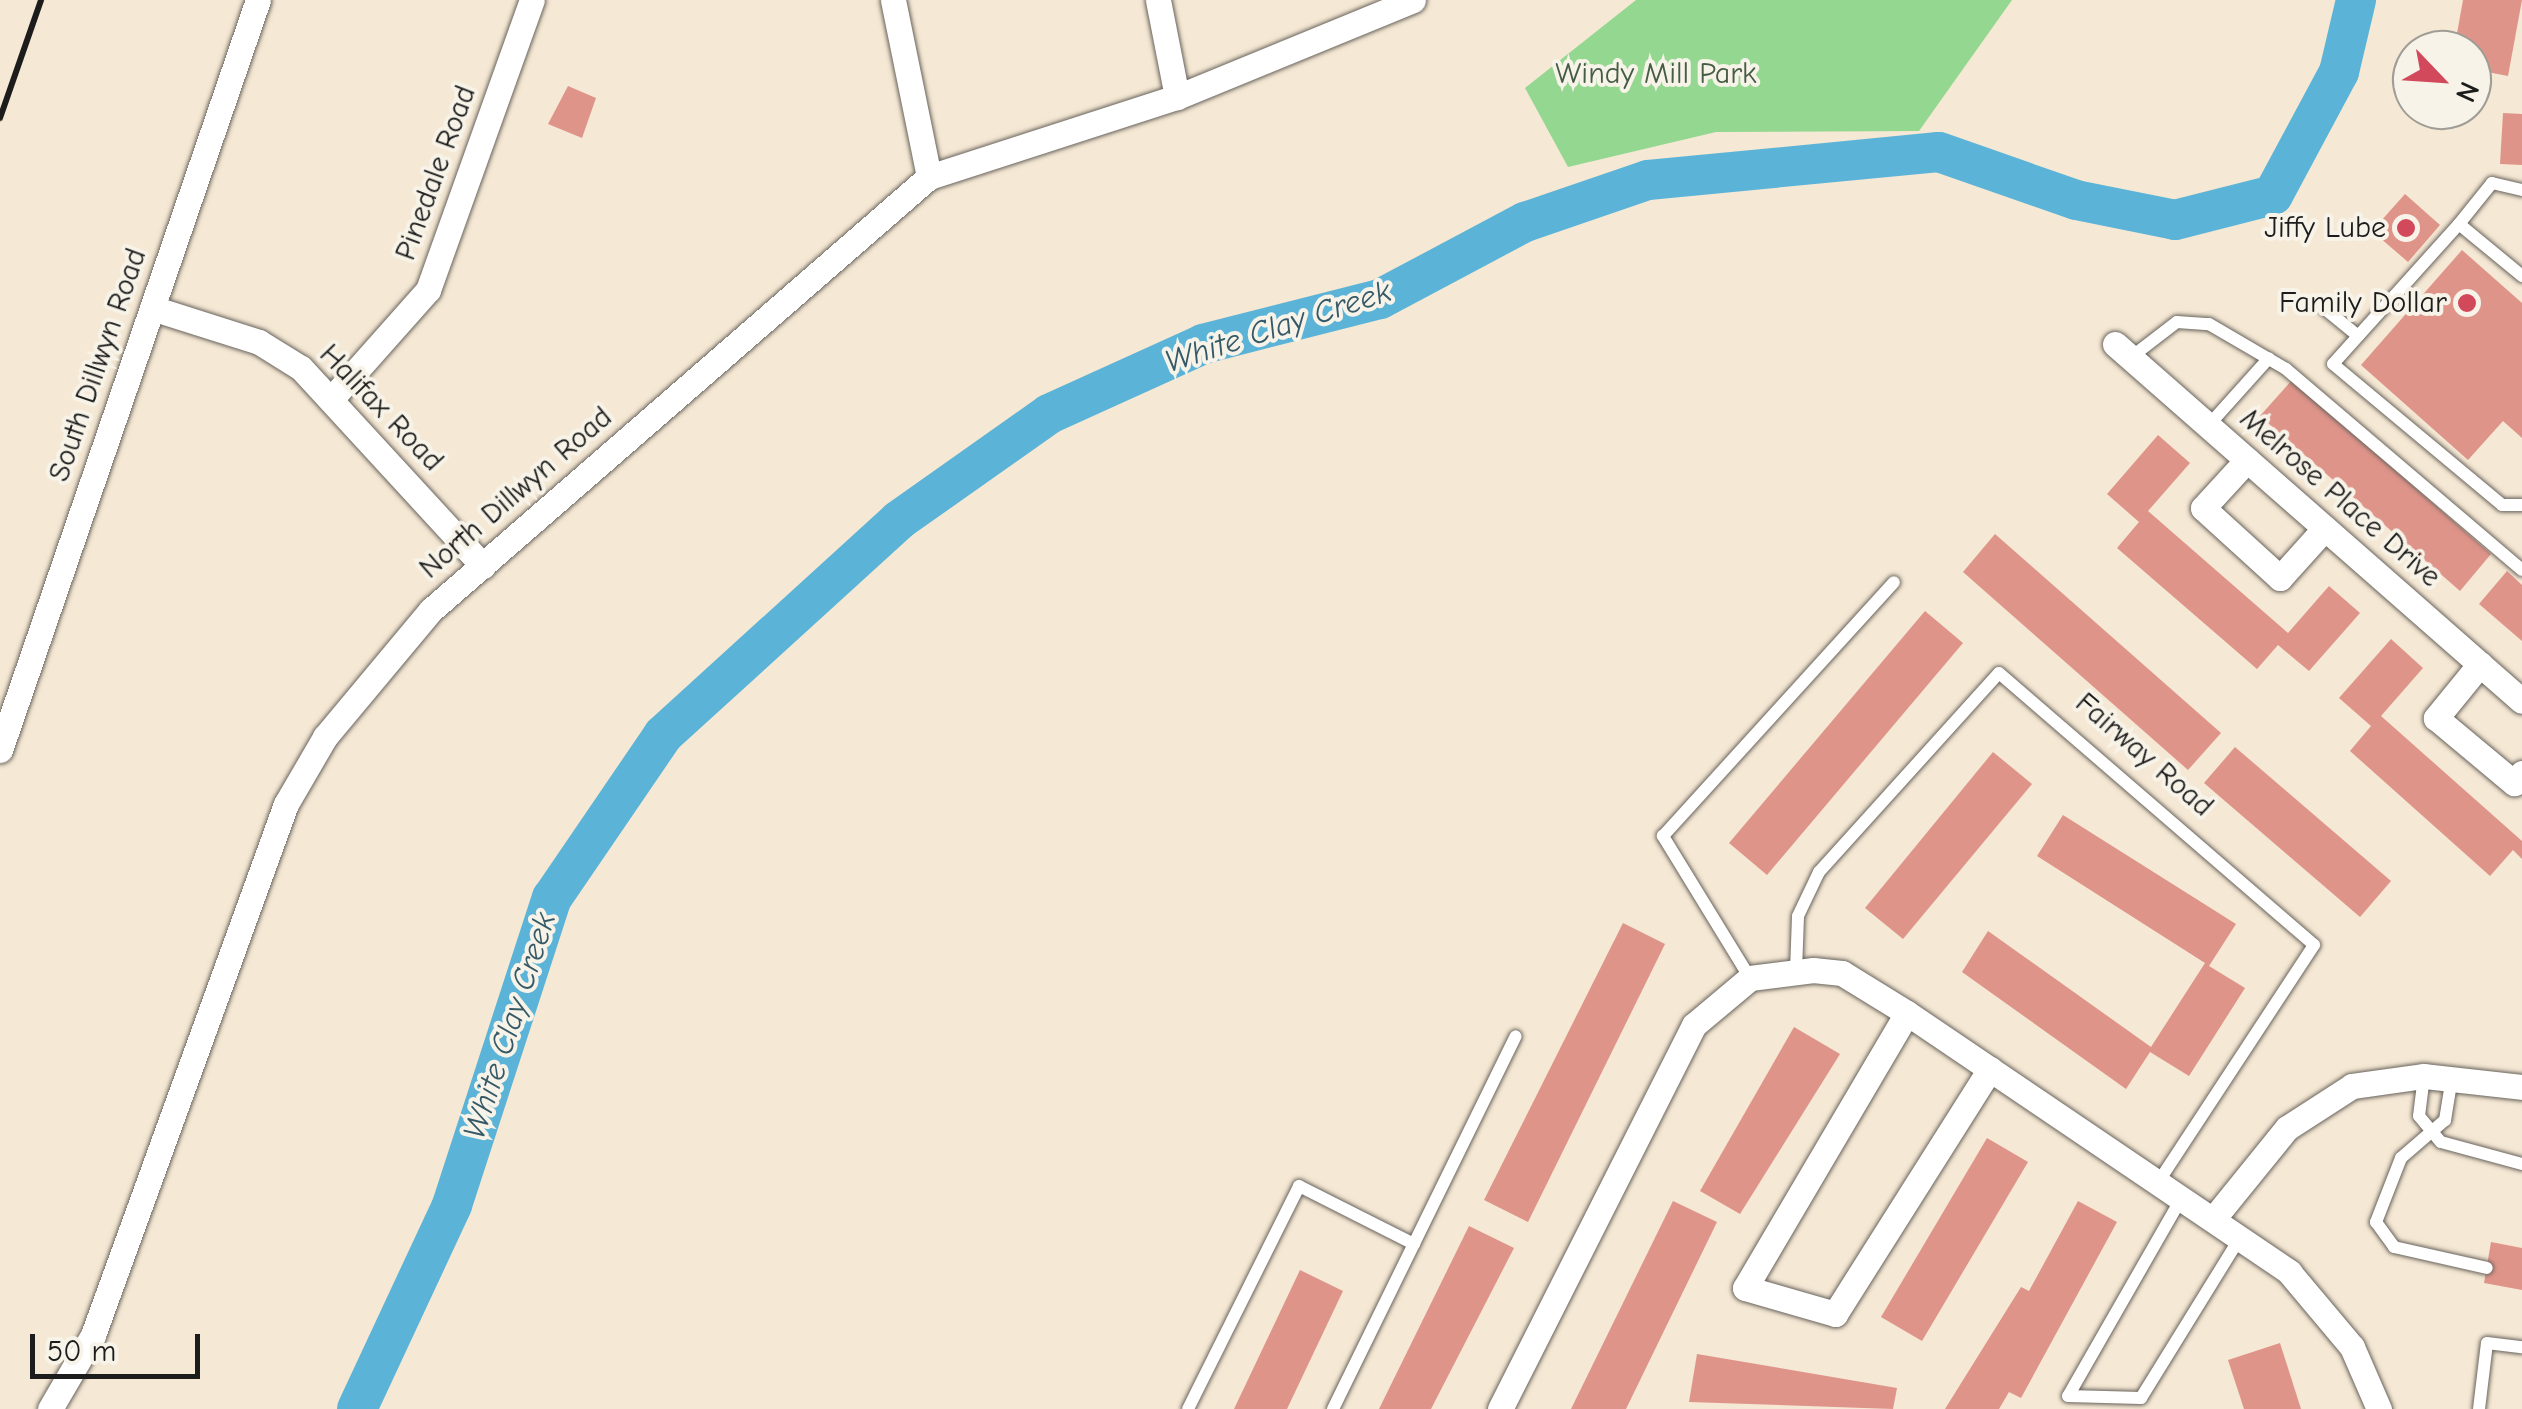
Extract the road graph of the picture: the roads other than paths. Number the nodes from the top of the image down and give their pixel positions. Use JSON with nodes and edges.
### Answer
{"nodes":[{"id":1,"x":258,"y":0,"type":"edge"},
{"id":2,"x":532,"y":0,"type":"edge"},
{"id":3,"x":893,"y":0,"type":"edge"},
{"id":4,"x":1158,"y":0,"type":"edge"},
{"id":5,"x":1413,"y":0,"type":"edge"},
{"id":6,"x":1177,"y":97,"type":"junction"},
{"id":7,"x":929,"y":177,"type":"junction"},
{"id":8,"x":2522,"y":190,"type":"edge"},
{"id":9,"x":2459,"y":224,"type":"junction"},
{"id":10,"x":2522,"y":276,"type":"edge"},
{"id":11,"x":152,"y":308,"type":"junction"},
{"id":12,"x":2324,"y":308,"type":"dead end"},
{"id":13,"x":2358,"y":336,"type":"junction"},
{"id":14,"x":2122,"y":351,"type":"joint"},
{"id":15,"x":2269,"y":358,"type":"junction"},
{"id":16,"x":333,"y":397,"type":"junction"},
{"id":17,"x":2208,"y":426,"type":"junction"},
{"id":18,"x":2247,"y":460,"type":"junction"},
{"id":19,"x":2522,"y":506,"type":"edge"},
{"id":20,"x":2325,"y":528,"type":"junction"},
{"id":21,"x":483,"y":566,"type":"junction"},
{"id":22,"x":2522,"y":570,"type":"edge"},
{"id":23,"x":1894,"y":582,"type":"dead end"},
{"id":24,"x":2480,"y":664,"type":"junction"},
{"id":25,"x":2522,"y":700,"type":"edge"},
{"id":26,"x":0,"y":750,"type":"edge"},
{"id":27,"x":2522,"y":774,"type":"edge"},
{"id":28,"x":1796,"y":971,"type":"junction"},
{"id":29,"x":1750,"y":978,"type":"junction"},
{"id":30,"x":1907,"y":1013,"type":"junction"},
{"id":31,"x":1516,"y":1036,"type":"dead end"},
{"id":32,"x":1990,"y":1069,"type":"junction"},
{"id":33,"x":2424,"y":1076,"type":"junction"},
{"id":34,"x":2452,"y":1077,"type":"junction"},
{"id":35,"x":2522,"y":1087,"type":"edge"},
{"id":36,"x":2432,"y":1132,"type":"junction"},
{"id":37,"x":2522,"y":1164,"type":"edge"},
{"id":38,"x":2159,"y":1181,"type":"junction"},
{"id":39,"x":2182,"y":1196,"type":"junction"},
{"id":40,"x":2214,"y":1218,"type":"junction"},
{"id":41,"x":2241,"y":1236,"type":"junction"},
{"id":42,"x":1414,"y":1244,"type":"junction"},
{"id":43,"x":2487,"y":1268,"type":"dead end"},
{"id":44,"x":2522,"y":1347,"type":"edge"},
{"id":45,"x":50,"y":1409,"type":"edge"},
{"id":46,"x":1188,"y":1409,"type":"edge"},
{"id":47,"x":1333,"y":1409,"type":"edge"},
{"id":48,"x":1500,"y":1409,"type":"edge"},
{"id":49,"x":2379,"y":1409,"type":"edge"},
{"id":50,"x":2479,"y":1409,"type":"edge"}],
"edges":[{"from":1,"to":11,"type":"street","name":"South Dillwyn Road"},
{"from":2,"to":16,"type":"street","name":"Pinedale Road"},
{"from":3,"to":7,"type":"street"},
{"from":4,"to":6,"type":"street"},
{"from":5,"to":6,"type":"street","name":"North Dillwyn Road"},
{"from":6,"to":7,"type":"street","name":"North Dillwyn Road"},
{"from":7,"to":21,"type":"street","name":"North Dillwyn Road"},
{"from":8,"to":9,"type":"lane"},
{"from":9,"to":10,"type":"lane"},
{"from":9,"to":13,"type":"lane"},
{"from":11,"to":16,"type":"street","name":"Halifax Road"},
{"from":11,"to":26,"type":"street","name":"South Dillwyn Road"},
{"from":12,"to":13,"type":"lane"},
{"from":13,"to":19,"type":"lane"},
{"from":14,"to":15,"type":"lane"},
{"from":14,"to":17,"type":"street","name":"Melrose Place Drive"},
{"from":15,"to":17,"type":"lane"},
{"from":15,"to":22,"type":"lane"},
{"from":16,"to":21,"type":"street","name":"Halifax Road"},
{"from":17,"to":18,"type":"street","name":"Melrose Place Drive"},
{"from":18,"to":20,"type":"street","name":"Melrose Place Drive"},
{"from":18,"to":20,"type":"street"},
{"from":20,"to":24,"type":"street","name":"Melrose Place Drive"},
{"from":21,"to":45,"type":"street","name":"North Dillwyn Road"},
{"from":23,"to":29,"type":"lane"},
{"from":24,"to":25,"type":"street","name":"Melrose Place Drive"},
{"from":24,"to":27,"type":"street"},
{"from":28,"to":29,"type":"street"},
{"from":28,"to":30,"type":"street"},
{"from":28,"to":38,"type":"lane","name":"Fairway Road"},
{"from":29,"to":48,"type":"street"},
{"from":30,"to":32,"type":"street"},
{"from":30,"to":32,"type":"street"},
{"from":31,"to":42,"type":"lane"},
{"from":32,"to":38,"type":"street"},
{"from":33,"to":34,"type":"street"},
{"from":33,"to":36,"type":"lane"},
{"from":33,"to":40,"type":"street"},
{"from":34,"to":35,"type":"street"},
{"from":34,"to":36,"type":"lane"},
{"from":36,"to":37,"type":"lane"},
{"from":36,"to":43,"type":"lane"},
{"from":38,"to":39,"type":"street"},
{"from":39,"to":40,"type":"street"},
{"from":39,"to":41,"type":"lane"},
{"from":40,"to":41,"type":"street"},
{"from":41,"to":49,"type":"street"},
{"from":42,"to":46,"type":"lane"},
{"from":42,"to":47,"type":"lane"},
{"from":44,"to":50,"type":"lane"}]}
